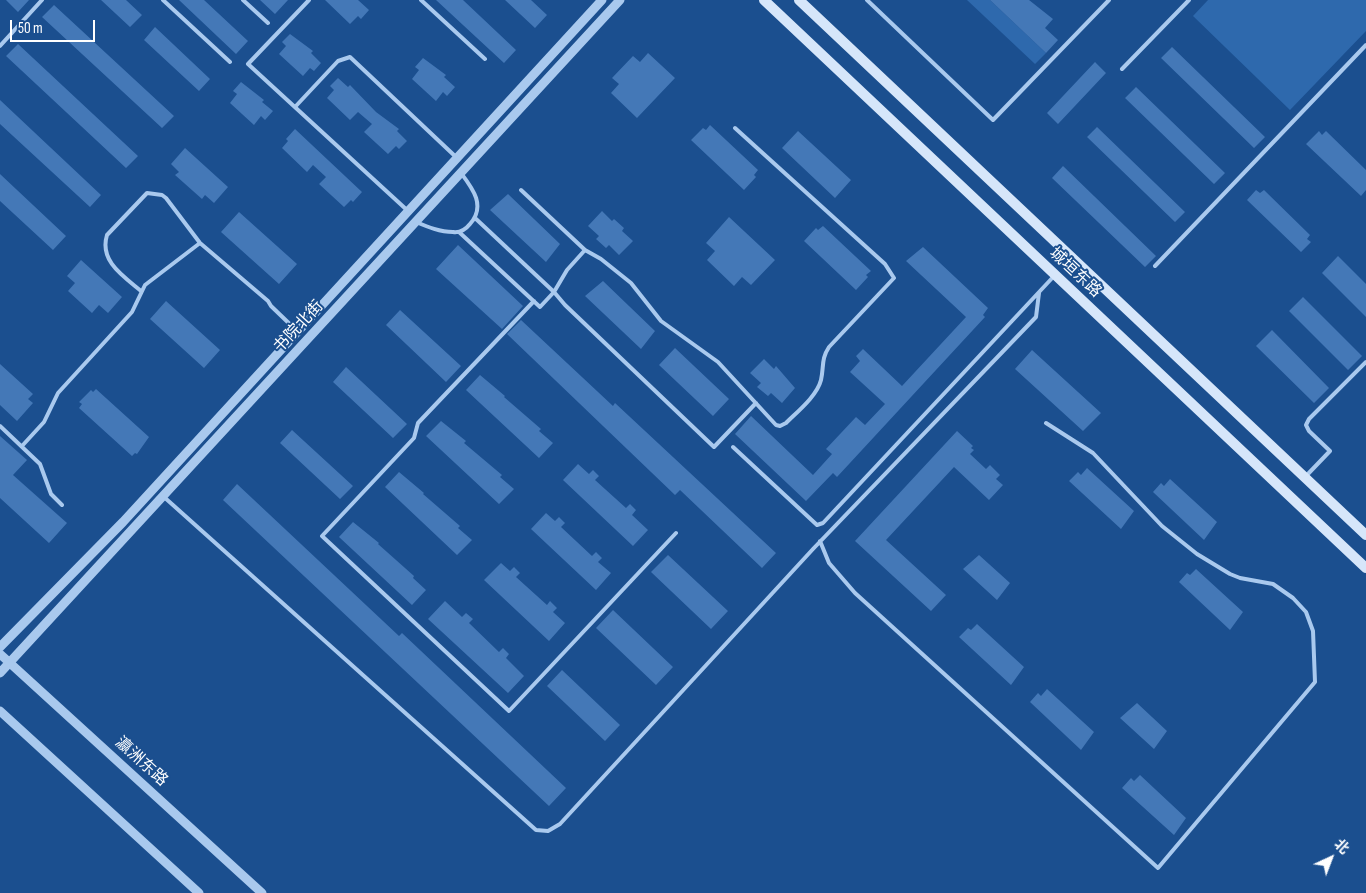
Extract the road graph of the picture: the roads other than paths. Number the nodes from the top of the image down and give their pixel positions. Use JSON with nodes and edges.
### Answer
{"nodes":[{"id":1,"x":42,"y":0,"type":"edge"},
{"id":2,"x":163,"y":0,"type":"edge"},
{"id":3,"x":243,"y":0,"type":"edge"},
{"id":4,"x":310,"y":0,"type":"edge"},
{"id":5,"x":421,"y":0,"type":"edge"},
{"id":6,"x":602,"y":0,"type":"edge"},
{"id":7,"x":620,"y":0,"type":"edge"},
{"id":8,"x":764,"y":0,"type":"edge"},
{"id":9,"x":799,"y":0,"type":"edge"},
{"id":10,"x":867,"y":0,"type":"edge"},
{"id":11,"x":1109,"y":0,"type":"edge"},
{"id":12,"x":1189,"y":0,"type":"edge"},
{"id":13,"x":268,"y":23,"type":"dead end"},
{"id":14,"x":1366,"y":45,"type":"edge"},
{"id":15,"x":0,"y":46,"type":"edge"},
{"id":16,"x":484,"y":59,"type":"dead end"},
{"id":17,"x":230,"y":62,"type":"dead end"},
{"id":18,"x":1122,"y":69,"type":"dead end"},
{"id":19,"x":295,"y":107,"type":"junction"},
{"id":20,"x":735,"y":128,"type":"dead end"},
{"id":21,"x":457,"y":158,"type":"junction"},
{"id":22,"x":461,"y":173,"type":"junction"},
{"id":23,"x":521,"y":190,"type":"dead end"},
{"id":24,"x":408,"y":211,"type":"junction"},
{"id":25,"x":475,"y":218,"type":"junction"},
{"id":26,"x":416,"y":222,"type":"junction"},
{"id":27,"x":459,"y":232,"type":"junction"},
{"id":28,"x":200,"y":242,"type":"junction"},
{"id":29,"x":585,"y":250,"type":"junction"},
{"id":30,"x":1155,"y":266,"type":"dead end"},
{"id":31,"x":1055,"y":275,"type":"junction"},
{"id":32,"x":141,"y":291,"type":"junction"},
{"id":33,"x":554,"y":292,"type":"junction"},
{"id":34,"x":1039,"y":293,"type":"junction"},
{"id":35,"x":534,"y":301,"type":"junction"},
{"id":36,"x":297,"y":332,"type":"junction"},
{"id":37,"x":1366,"y":362,"type":"edge"},
{"id":38,"x":756,"y":403,"type":"junction"},
{"id":39,"x":1046,"y":423,"type":"dead end"},
{"id":40,"x":0,"y":426,"type":"edge"},
{"id":41,"x":22,"y":446,"type":"junction"},
{"id":42,"x":733,"y":447,"type":"dead end"},
{"id":43,"x":1305,"y":477,"type":"junction"},
{"id":44,"x":164,"y":497,"type":"junction"},
{"id":45,"x":62,"y":505,"type":"dead end"},
{"id":46,"x":676,"y":533,"type":"dead end"},
{"id":47,"x":1366,"y":535,"type":"edge"},
{"id":48,"x":820,"y":541,"type":"junction"},
{"id":49,"x":1366,"y":568,"type":"edge"},
{"id":50,"x":0,"y":647,"type":"edge"},
{"id":51,"x":0,"y":654,"type":"edge"},
{"id":52,"x":10,"y":662,"type":"junction"},
{"id":53,"x":0,"y":673,"type":"edge"},
{"id":54,"x":0,"y":711,"type":"edge"},
{"id":55,"x":199,"y":893,"type":"edge"},
{"id":56,"x":262,"y":893,"type":"edge"}],
"edges":[{"from":1,"to":15,"type":"lane"},
{"from":2,"to":17,"type":"lane"},
{"from":3,"to":13,"type":"lane"},
{"from":4,"to":19,"type":"lane"},
{"from":5,"to":16,"type":"lane"},
{"from":6,"to":21,"type":"street","name":"书院北街"},
{"from":7,"to":22,"type":"street","name":"书院北街"},
{"from":8,"to":31,"type":"main road","name":"城垣东路"},
{"from":9,"to":43,"type":"main road","name":"城垣东路"},
{"from":10,"to":11,"type":"lane"},
{"from":12,"to":18,"type":"lane"},
{"from":14,"to":30,"type":"lane"},
{"from":19,"to":21,"type":"lane"},
{"from":19,"to":24,"type":"lane"},
{"from":20,"to":38,"type":"lane"},
{"from":21,"to":24,"type":"street","name":"书院北街"},
{"from":22,"to":25,"type":"lane"},
{"from":22,"to":26,"type":"street","name":"书院北街"},
{"from":23,"to":29,"type":"lane"},
{"from":24,"to":36,"type":"street","name":"书院北街"},
{"from":25,"to":27,"type":"lane"},
{"from":25,"to":33,"type":"lane"},
{"from":26,"to":27,"type":"lane"},
{"from":26,"to":44,"type":"street","name":"书院北街"},
{"from":27,"to":35,"type":"lane"},
{"from":28,"to":32,"type":"lane"},
{"from":28,"to":32,"type":"lane"},
{"from":28,"to":36,"type":"lane"},
{"from":29,"to":33,"type":"lane"},
{"from":29,"to":38,"type":"lane"},
{"from":31,"to":34,"type":"lane"},
{"from":31,"to":49,"type":"main road","name":"城垣东路"},
{"from":32,"to":41,"type":"lane"},
{"from":33,"to":35,"type":"lane"},
{"from":33,"to":38,"type":"lane"},
{"from":34,"to":42,"type":"lane"},
{"from":34,"to":48,"type":"lane"},
{"from":35,"to":46,"type":"lane"},
{"from":36,"to":50,"type":"street","name":"书院北街"},
{"from":37,"to":43,"type":"lane"},
{"from":39,"to":48,"type":"lane"},
{"from":40,"to":41,"type":"lane"},
{"from":41,"to":45,"type":"lane"},
{"from":43,"to":47,"type":"main road","name":"城垣东路"},
{"from":44,"to":48,"type":"lane"},
{"from":44,"to":52,"type":"street","name":"书院北街"},
{"from":51,"to":52,"type":"street","name":"瀛洲东路"},
{"from":52,"to":53,"type":"street","name":"书院北街"},
{"from":52,"to":56,"type":"street","name":"瀛洲东路"},
{"from":54,"to":55,"type":"street"}]}
